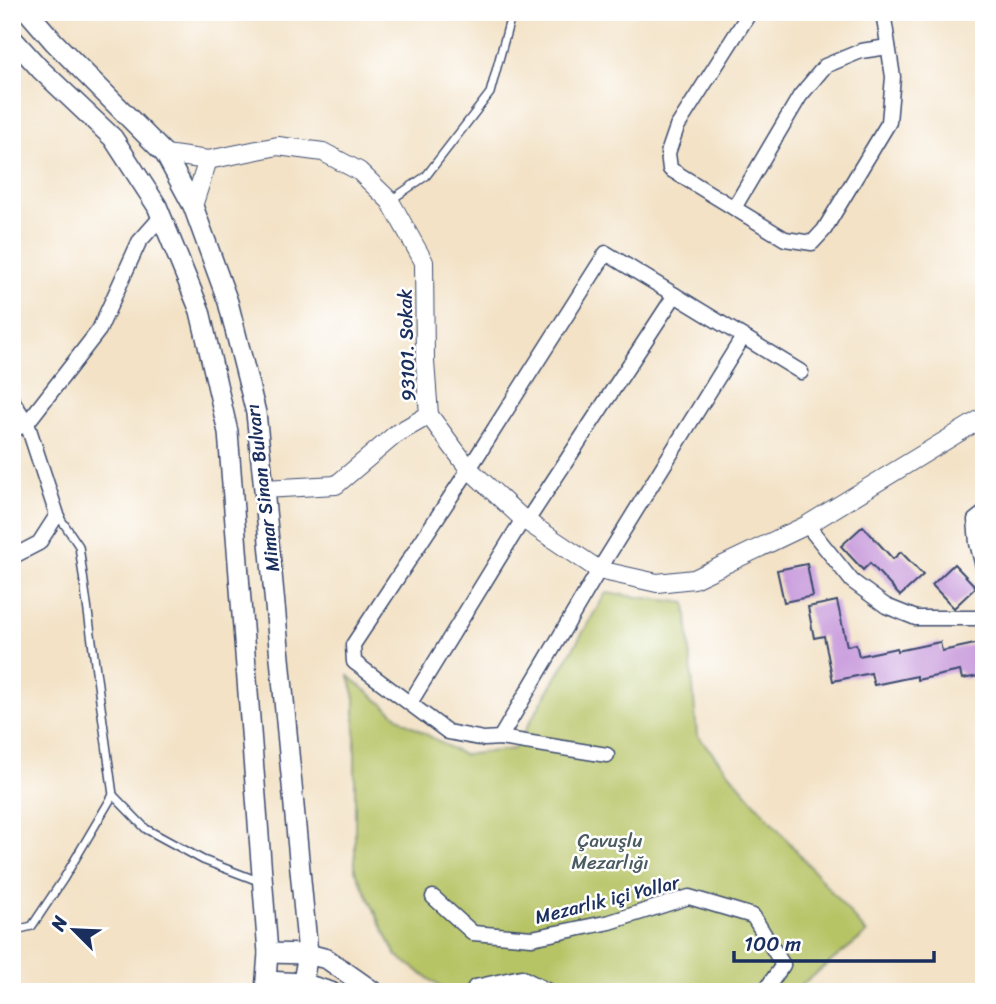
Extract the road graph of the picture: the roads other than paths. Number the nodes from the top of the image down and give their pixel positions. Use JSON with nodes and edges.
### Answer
{"nodes":[{"id":1,"x":28,"y":12,"type":"edge"},
{"id":2,"x":512,"y":12,"type":"edge"},
{"id":3,"x":750,"y":12,"type":"edge"},
{"id":4,"x":883,"y":12,"type":"edge"},
{"id":5,"x":12,"y":38,"type":"edge"},
{"id":6,"x":888,"y":47,"type":"junction"},
{"id":7,"x":164,"y":154,"type":"junction"},
{"id":8,"x":208,"y":160,"type":"junction"},
{"id":9,"x":390,"y":201,"type":"junction"},
{"id":10,"x":193,"y":206,"type":"junction"},
{"id":11,"x":734,"y":208,"type":"junction"},
{"id":12,"x":162,"y":216,"type":"junction"},
{"id":13,"x":12,"y":238,"type":"edge"},
{"id":14,"x":12,"y":247,"type":"edge"},
{"id":15,"x":675,"y":295,"type":"junction"},
{"id":16,"x":743,"y":337,"type":"junction"},
{"id":17,"x":801,"y":372,"type":"dead end"},
{"id":18,"x":12,"y":400,"type":"edge"},
{"id":19,"x":429,"y":415,"type":"junction"},
{"id":20,"x":984,"y":417,"type":"edge"},
{"id":21,"x":27,"y":423,"type":"junction"},
{"id":22,"x":12,"y":430,"type":"edge"},
{"id":23,"x":469,"y":469,"type":"junction"},
{"id":24,"x":264,"y":489,"type":"junction"},
{"id":25,"x":984,"y":513,"type":"edge"},
{"id":26,"x":57,"y":514,"type":"junction"},
{"id":27,"x":525,"y":520,"type":"junction"},
{"id":28,"x":807,"y":525,"type":"junction"},
{"id":29,"x":12,"y":557,"type":"edge"},
{"id":30,"x":599,"y":570,"type":"junction"},
{"id":31,"x":984,"y":570,"type":"edge"},
{"id":32,"x":984,"y":618,"type":"edge"},
{"id":33,"x":410,"y":703,"type":"junction"},
{"id":34,"x":12,"y":733,"type":"edge"},
{"id":35,"x":500,"y":738,"type":"junction"},
{"id":36,"x":12,"y":752,"type":"edge"},
{"id":37,"x":607,"y":755,"type":"dead end"},
{"id":38,"x":113,"y":794,"type":"junction"},
{"id":39,"x":263,"y":883,"type":"junction"},
{"id":40,"x":433,"y":897,"type":"dead end"},
{"id":41,"x":12,"y":931,"type":"edge"},
{"id":42,"x":268,"y":953,"type":"junction"},
{"id":43,"x":308,"y":954,"type":"junction"},
{"id":44,"x":266,"y":986,"type":"edge"},
{"id":45,"x":302,"y":987,"type":"edge"},
{"id":46,"x":475,"y":987,"type":"dead end"},
{"id":47,"x":331,"y":992,"type":"edge"},
{"id":48,"x":374,"y":992,"type":"edge"},
{"id":49,"x":550,"y":992,"type":"edge"},
{"id":50,"x":764,"y":992,"type":"edge"}],
"edges":[{"from":1,"to":7,"type":"main road","name":"Mimar Sinan Bulvarı"},
{"from":2,"to":9,"type":"lane"},
{"from":3,"to":11,"type":"street"},
{"from":4,"to":6,"type":"street"},
{"from":5,"to":12,"type":"main road","name":"Mimar Sinan Bulvarı"},
{"from":6,"to":11,"type":"street"},
{"from":6,"to":11,"type":"street"},
{"from":7,"to":8,"type":"street","name":"93101. Sokak"},
{"from":7,"to":10,"type":"main road","name":"Mimar Sinan Bulvarı"},
{"from":8,"to":9,"type":"street","name":"93101. Sokak"},
{"from":8,"to":10,"type":"street"},
{"from":9,"to":19,"type":"street","name":"93101. Sokak"},
{"from":10,"to":24,"type":"main road","name":"Mimar Sinan Bulvarı"},
{"from":12,"to":21,"type":"street"},
{"from":12,"to":39,"type":"main road","name":"Mimar Sinan Bulvarı"},
{"from":13,"to":14,"type":"street"},
{"from":15,"to":16,"type":"street"},
{"from":15,"to":23,"type":"street"},
{"from":15,"to":27,"type":"street"},
{"from":16,"to":17,"type":"street"},
{"from":16,"to":30,"type":"street"},
{"from":18,"to":21,"type":"street"},
{"from":19,"to":23,"type":"street","name":"93101. Sokak"},
{"from":19,"to":24,"type":"street"},
{"from":20,"to":28,"type":"street","name":"93101. Sokak"},
{"from":21,"to":22,"type":"street"},
{"from":21,"to":26,"type":"street"},
{"from":23,"to":27,"type":"street","name":"93101. Sokak"},
{"from":23,"to":33,"type":"street"},
{"from":24,"to":43,"type":"main road","name":"Mimar Sinan Bulvarı"},
{"from":25,"to":31,"type":"street"},
{"from":26,"to":29,"type":"street"},
{"from":26,"to":38,"type":"lane"},
{"from":27,"to":30,"type":"street","name":"93101. Sokak"},
{"from":27,"to":33,"type":"street"},
{"from":28,"to":30,"type":"street","name":"93101. Sokak"},
{"from":28,"to":32,"type":"street"},
{"from":30,"to":35,"type":"street"},
{"from":33,"to":35,"type":"street"},
{"from":34,"to":36,"type":"lane"},
{"from":35,"to":37,"type":"street"},
{"from":38,"to":39,"type":"lane"},
{"from":38,"to":41,"type":"lane"},
{"from":39,"to":42,"type":"main road","name":"Mimar Sinan Bulvarı"},
{"from":40,"to":50,"type":"street","name":"Mezarlık içi Yollar"},
{"from":42,"to":43,"type":"main road"},
{"from":42,"to":44,"type":"main road","name":"Mimar Sinan Bulvarı"},
{"from":43,"to":45,"type":"main road","name":"Mimar Sinan Bulvarı"},
{"from":43,"to":48,"type":"main road"},
{"from":44,"to":45,"type":"main road"},
{"from":45,"to":47,"type":"main road"},
{"from":46,"to":49,"type":"street"}]}
